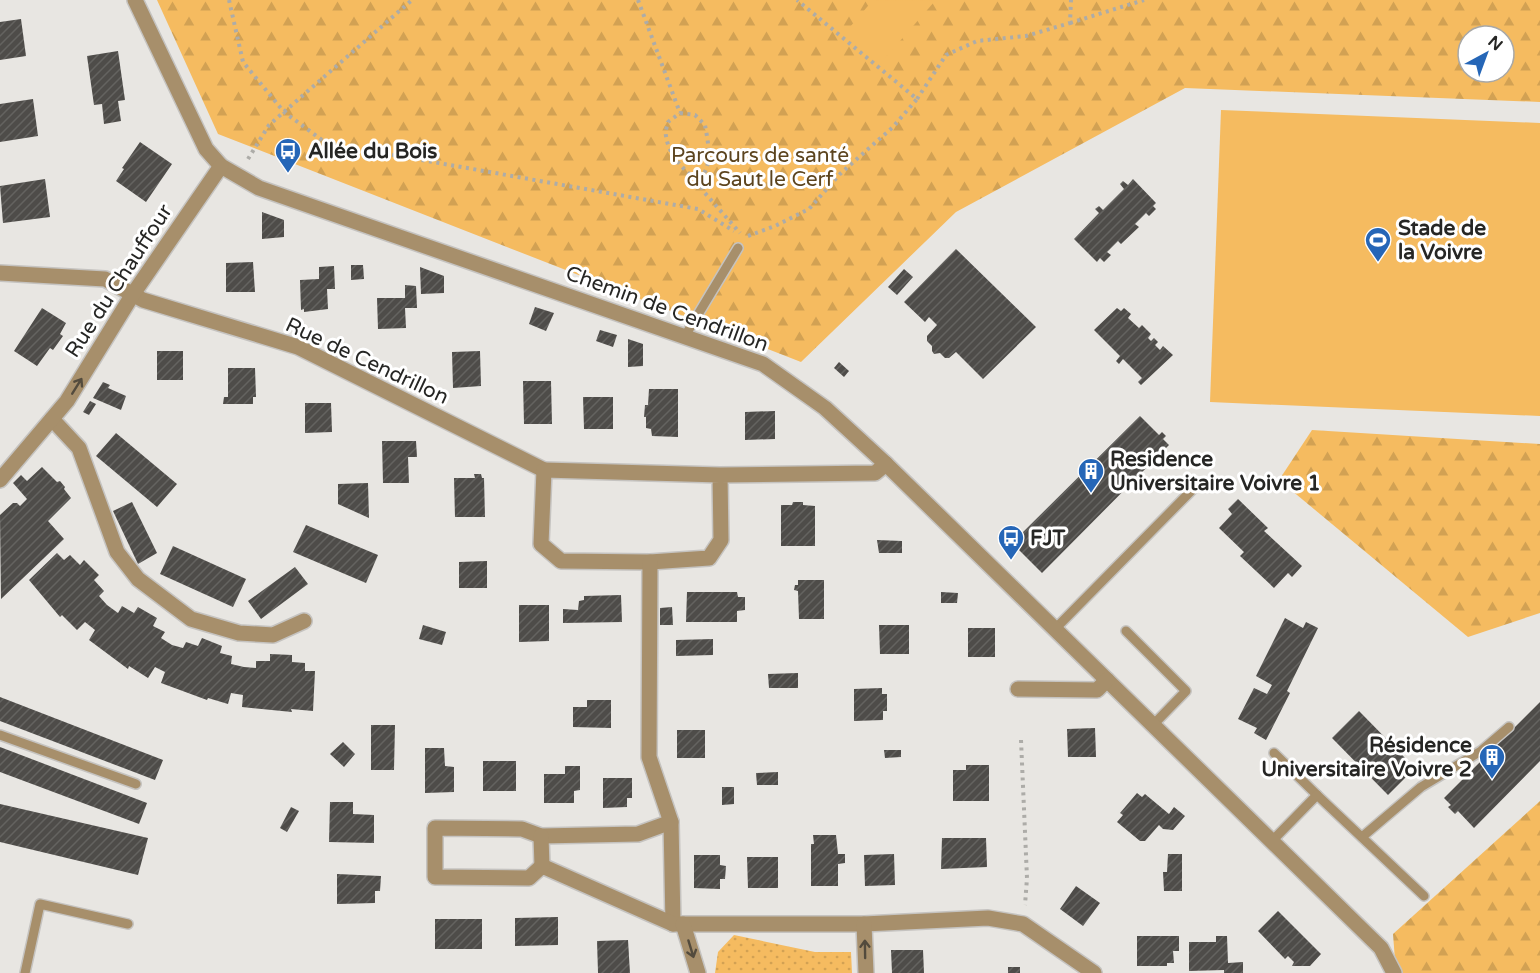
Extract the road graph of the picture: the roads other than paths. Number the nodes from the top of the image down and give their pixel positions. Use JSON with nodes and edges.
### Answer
{"nodes":[{"id":1,"x":135,"y":0,"type":"edge"},
{"id":2,"x":221,"y":166,"type":"junction"},
{"id":3,"x":738,"y":248,"type":"dead end"},
{"id":4,"x":0,"y":273,"type":"edge"},
{"id":5,"x":133,"y":294,"type":"junction"},
{"id":6,"x":685,"y":336,"type":"junction"},
{"id":7,"x":52,"y":419,"type":"junction"},
{"id":8,"x":885,"y":464,"type":"junction"},
{"id":9,"x":544,"y":470,"type":"junction"},
{"id":10,"x":720,"y":475,"type":"junction"},
{"id":11,"x":0,"y":480,"type":"edge"},
{"id":12,"x":1193,"y":489,"type":"dead end"},
{"id":13,"x":650,"y":562,"type":"junction"},
{"id":14,"x":304,"y":621,"type":"dead end"},
{"id":15,"x":1055,"y":629,"type":"junction"},
{"id":16,"x":1126,"y":631,"type":"dead end"},
{"id":17,"x":1107,"y":680,"type":"junction"},
{"id":18,"x":1018,"y":689,"type":"dead end"},
{"id":19,"x":1153,"y":725,"type":"junction"},
{"id":20,"x":1509,"y":727,"type":"dead end"},
{"id":21,"x":0,"y":735,"type":"edge"},
{"id":22,"x":1274,"y":753,"type":"dead end"},
{"id":23,"x":136,"y":784,"type":"dead end"},
{"id":24,"x":1317,"y":795,"type":"junction"},
{"id":25,"x":671,"y":822,"type":"junction"},
{"id":26,"x":541,"y":836,"type":"junction"},
{"id":27,"x":1362,"y":837,"type":"junction"},
{"id":28,"x":1272,"y":841,"type":"junction"},
{"id":29,"x":542,"y":866,"type":"junction"},
{"id":30,"x":1424,"y":896,"type":"dead end"},
{"id":31,"x":128,"y":924,"type":"dead end"},
{"id":32,"x":678,"y":924,"type":"junction"},
{"id":33,"x":864,"y":924,"type":"junction"},
{"id":34,"x":25,"y":973,"type":"edge"},
{"id":35,"x":698,"y":973,"type":"edge"},
{"id":36,"x":866,"y":973,"type":"edge"},
{"id":37,"x":1094,"y":973,"type":"edge"},
{"id":38,"x":1394,"y":973,"type":"edge"}],
"edges":[{"from":1,"to":2,"type":"street"},
{"from":2,"to":5,"type":"street","name":"Rue du Chauffour"},
{"from":2,"to":6,"type":"street","name":"Chemin de Cendrillon"},
{"from":3,"to":6,"type":"lane"},
{"from":4,"to":5,"type":"street","name":"Rue de Cendrillon"},
{"from":7,"to":5,"type":"street","name":"Rue du Chauffour","one_way":true},
{"from":5,"to":9,"type":"street","name":"Rue de Cendrillon"},
{"from":6,"to":8,"type":"street","name":"Chemin de Cendrillon"},
{"from":7,"to":11,"type":"street","name":"Rue du Chauffour"},
{"from":7,"to":14,"type":"street"},
{"from":8,"to":10,"type":"street","name":"Rue de Cendrillon"},
{"from":8,"to":15,"type":"street","name":"Chemin de Cendrillon"},
{"from":9,"to":10,"type":"street","name":"Rue de Cendrillon"},
{"from":9,"to":13,"type":"street"},
{"from":10,"to":13,"type":"street"},
{"from":12,"to":15,"type":"lane"},
{"from":13,"to":25,"type":"street"},
{"from":15,"to":17,"type":"street","name":"Chemin de Cendrillon"},
{"from":16,"to":19,"type":"lane"},
{"from":17,"to":18,"type":"street"},
{"from":17,"to":19,"type":"street","name":"Chemin de Cendrillon"},
{"from":19,"to":28,"type":"street","name":"Chemin de Cendrillon"},
{"from":20,"to":27,"type":"lane"},
{"from":21,"to":23,"type":"lane"},
{"from":22,"to":24,"type":"lane"},
{"from":24,"to":27,"type":"lane"},
{"from":24,"to":28,"type":"lane"},
{"from":25,"to":26,"type":"street"},
{"from":25,"to":32,"type":"street"},
{"from":26,"to":29,"type":"street"},
{"from":26,"to":29,"type":"street"},
{"from":27,"to":30,"type":"lane"},
{"from":28,"to":38,"type":"street","name":"Chemin de Cendrillon"},
{"from":29,"to":32,"type":"street"},
{"from":31,"to":34,"type":"lane"},
{"from":32,"to":33,"type":"street"},
{"from":32,"to":35,"type":"street","one_way":true},
{"from":36,"to":33,"type":"street","one_way":true},
{"from":33,"to":37,"type":"street"}]}
